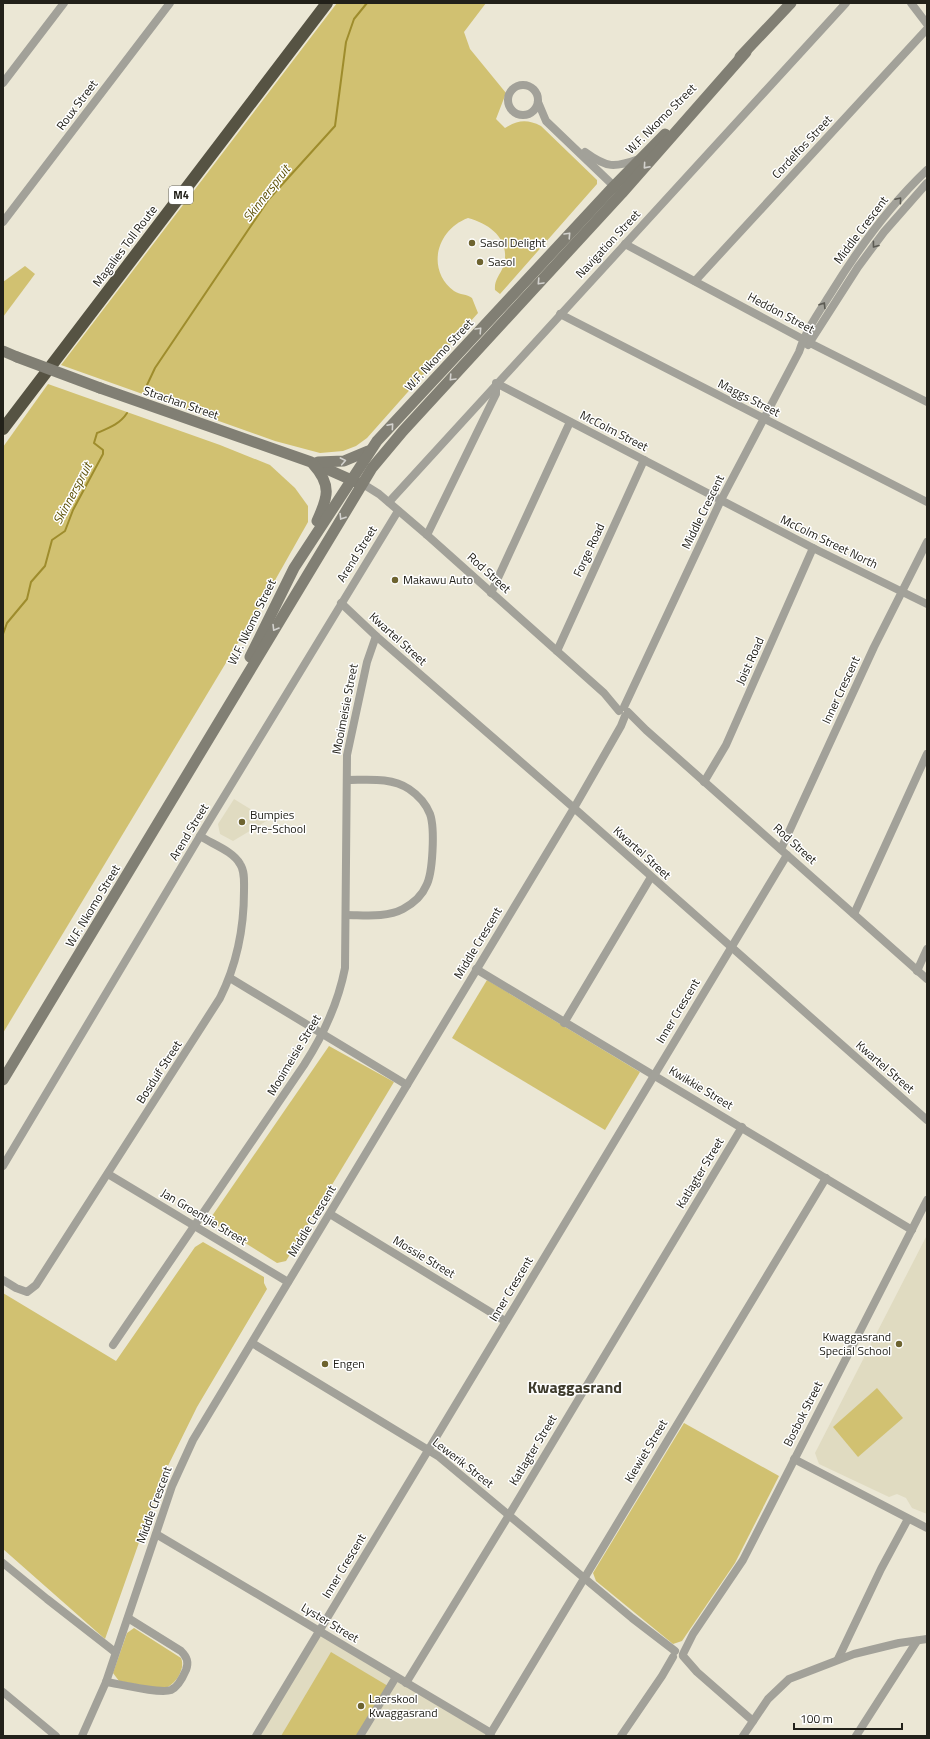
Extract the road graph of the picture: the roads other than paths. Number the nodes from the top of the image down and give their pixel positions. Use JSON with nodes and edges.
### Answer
{"nodes":[{"id":1,"x":64,"y":3,"type":"edge"},
{"id":2,"x":170,"y":3,"type":"edge"},
{"id":3,"x":317,"y":3,"type":"edge"},
{"id":4,"x":327,"y":3,"type":"edge"},
{"id":5,"x":791,"y":3,"type":"edge"},
{"id":6,"x":846,"y":3,"type":"edge"},
{"id":7,"x":911,"y":3,"type":"edge"},
{"id":8,"x":927,"y":24,"type":"edge"},
{"id":9,"x":927,"y":29,"type":"edge"},
{"id":10,"x":746,"y":52,"type":"junction"},
{"id":11,"x":3,"y":83,"type":"edge"},
{"id":12,"x":538,"y":102,"type":"junction"},
{"id":13,"x":528,"y":114,"type":"junction"},
{"id":14,"x":546,"y":121,"type":"junction"},
{"id":15,"x":557,"y":132,"type":"junction"},
{"id":16,"x":641,"y":158,"type":"junction"},
{"id":17,"x":927,"y":170,"type":"edge"},
{"id":18,"x":927,"y":183,"type":"edge"},
{"id":19,"x":618,"y":190,"type":"junction"},
{"id":20,"x":3,"y":222,"type":"edge"},
{"id":21,"x":625,"y":244,"type":"junction"},
{"id":22,"x":695,"y":281,"type":"junction"},
{"id":23,"x":560,"y":314,"type":"junction"},
{"id":24,"x":822,"y":324,"type":"junction"},
{"id":25,"x":807,"y":341,"type":"junction"},
{"id":26,"x":822,"y":348,"type":"junction"},
{"id":27,"x":3,"y":351,"type":"edge"},
{"id":28,"x":496,"y":383,"type":"junction"},
{"id":29,"x":927,"y":402,"type":"edge"},
{"id":30,"x":3,"y":416,"type":"edge"},
{"id":31,"x":763,"y":419,"type":"junction"},
{"id":32,"x":570,"y":422,"type":"junction"},
{"id":33,"x":3,"y":429,"type":"edge"},
{"id":34,"x":372,"y":448,"type":"junction"},
{"id":35,"x":644,"y":460,"type":"junction"},
{"id":36,"x":311,"y":462,"type":"junction"},
{"id":37,"x":350,"y":479,"type":"junction"},
{"id":38,"x":363,"y":484,"type":"junction"},
{"id":39,"x":721,"y":500,"type":"junction"},
{"id":40,"x":388,"y":502,"type":"junction"},
{"id":41,"x":927,"y":502,"type":"edge"},
{"id":42,"x":398,"y":511,"type":"junction"},
{"id":43,"x":427,"y":535,"type":"junction"},
{"id":44,"x":927,"y":542,"type":"edge"},
{"id":45,"x":813,"y":548,"type":"junction"},
{"id":46,"x":294,"y":568,"type":"junction"},
{"id":47,"x":902,"y":591,"type":"junction"},
{"id":48,"x":491,"y":593,"type":"junction"},
{"id":49,"x":341,"y":603,"type":"junction"},
{"id":50,"x":927,"y":604,"type":"edge"},
{"id":51,"x":376,"y":636,"type":"junction"},
{"id":52,"x":557,"y":651,"type":"junction"},
{"id":53,"x":624,"y":711,"type":"junction"},
{"id":54,"x":217,"y":724,"type":"junction"},
{"id":55,"x":927,"y":754,"type":"edge"},
{"id":56,"x":347,"y":780,"type":"junction"},
{"id":57,"x":704,"y":782,"type":"junction"},
{"id":58,"x":574,"y":808,"type":"junction"},
{"id":59,"x":200,"y":836,"type":"junction"},
{"id":60,"x":784,"y":852,"type":"junction"},
{"id":61,"x":651,"y":877,"type":"junction"},
{"id":62,"x":854,"y":914,"type":"junction"},
{"id":63,"x":346,"y":915,"type":"junction"},
{"id":64,"x":731,"y":947,"type":"junction"},
{"id":65,"x":927,"y":949,"type":"edge"},
{"id":66,"x":476,"y":970,"type":"junction"},
{"id":67,"x":917,"y":971,"type":"junction"},
{"id":68,"x":230,"y":978,"type":"junction"},
{"id":69,"x":927,"y":980,"type":"edge"},
{"id":70,"x":564,"y":1023,"type":"junction"},
{"id":71,"x":323,"y":1035,"type":"junction"},
{"id":72,"x":654,"y":1075,"type":"junction"},
{"id":73,"x":3,"y":1080,"type":"edge"},
{"id":74,"x":407,"y":1085,"type":"junction"},
{"id":75,"x":927,"y":1120,"type":"edge"},
{"id":76,"x":742,"y":1127,"type":"junction"},
{"id":77,"x":3,"y":1166,"type":"edge"},
{"id":78,"x":108,"y":1174,"type":"junction"},
{"id":79,"x":826,"y":1178,"type":"junction"},
{"id":80,"x":927,"y":1200,"type":"edge"},
{"id":81,"x":330,"y":1214,"type":"junction"},
{"id":82,"x":196,"y":1226,"type":"junction"},
{"id":83,"x":912,"y":1230,"type":"junction"},
{"id":84,"x":3,"y":1280,"type":"edge"},
{"id":85,"x":288,"y":1282,"type":"junction"},
{"id":86,"x":505,"y":1321,"type":"junction"},
{"id":87,"x":252,"y":1343,"type":"junction"},
{"id":88,"x":113,"y":1344,"type":"dead end"},
{"id":89,"x":428,"y":1449,"type":"junction"},
{"id":90,"x":794,"y":1458,"type":"junction"},
{"id":91,"x":509,"y":1515,"type":"junction"},
{"id":92,"x":908,"y":1519,"type":"junction"},
{"id":93,"x":927,"y":1528,"type":"edge"},
{"id":94,"x":156,"y":1534,"type":"junction"},
{"id":95,"x":3,"y":1562,"type":"edge"},
{"id":96,"x":584,"y":1579,"type":"junction"},
{"id":97,"x":128,"y":1618,"type":"junction"},
{"id":98,"x":320,"y":1630,"type":"junction"},
{"id":99,"x":927,"y":1639,"type":"edge"},
{"id":100,"x":918,"y":1640,"type":"junction"},
{"id":101,"x":115,"y":1652,"type":"junction"},
{"id":102,"x":678,"y":1655,"type":"junction"},
{"id":103,"x":838,"y":1659,"type":"junction"},
{"id":104,"x":396,"y":1677,"type":"junction"},
{"id":105,"x":106,"y":1682,"type":"junction"},
{"id":106,"x":406,"y":1683,"type":"junction"},
{"id":107,"x":3,"y":1692,"type":"edge"},
{"id":108,"x":753,"y":1721,"type":"junction"},
{"id":109,"x":490,"y":1734,"type":"edge"},
{"id":110,"x":56,"y":1736,"type":"edge"},
{"id":111,"x":82,"y":1736,"type":"edge"},
{"id":112,"x":256,"y":1736,"type":"edge"},
{"id":113,"x":360,"y":1736,"type":"edge"},
{"id":114,"x":621,"y":1736,"type":"edge"},
{"id":115,"x":744,"y":1736,"type":"edge"},
{"id":116,"x":856,"y":1736,"type":"edge"}],
"edges":[{"from":1,"to":11,"type":"street"},
{"from":2,"to":20,"type":"street","name":"Roux Street"},
{"from":3,"to":30,"type":"highway","name":"Magalies Toll Route","number":"M4"},
{"from":4,"to":33,"type":"highway","name":"Magalies Toll Route","number":"M4"},
{"from":5,"to":10,"type":"main road","name":"W.F. Nkomo Street"},
{"from":6,"to":21,"type":"street","name":"Navigation Street"},
{"from":7,"to":8,"type":"street"},
{"from":9,"to":22,"type":"street","name":"Cordelfos Street"},
{"from":10,"to":16,"type":"main road","name":"W.F. Nkomo Street"},
{"from":10,"to":19,"type":"main road","name":"W.F. Nkomo Street","one_way":true},
{"from":12,"to":13,"type":"street"},
{"from":12,"to":13,"type":"street"},
{"from":12,"to":14,"type":"street"},
{"from":13,"to":14,"type":"street"},
{"from":14,"to":15,"type":"street"},
{"from":15,"to":16,"type":"street"},
{"from":15,"to":19,"type":"street"},
{"from":16,"to":19,"type":"main road","name":"W.F. Nkomo Street"},
{"from":25,"to":17,"type":"street","name":"Middle Crescent","one_way":true},
{"from":18,"to":24,"type":"street","name":"Middle Crescent","one_way":true},
{"from":34,"to":19,"type":"main road","name":"W.F. Nkomo Street","one_way":true},
{"from":19,"to":38,"type":"main road","name":"W.F. Nkomo Street","one_way":true},
{"from":21,"to":22,"type":"street","name":"Heddon Street"},
{"from":21,"to":23,"type":"street","name":"Navigation Street"},
{"from":22,"to":25,"type":"street","name":"Heddon Street"},
{"from":23,"to":28,"type":"street","name":"Navigation Street"},
{"from":23,"to":31,"type":"street","name":"Maggs Street"},
{"from":24,"to":25,"type":"street","name":"Middle Crescent"},
{"from":24,"to":26,"type":"street"},
{"from":25,"to":26,"type":"street","name":"Heddon Street"},
{"from":25,"to":31,"type":"street","name":"Middle Crescent"},
{"from":26,"to":29,"type":"street","name":"Heddon Street"},
{"from":27,"to":36,"type":"main road","name":"Strachan Street","bridge":true},
{"from":28,"to":32,"type":"street","name":"McColm Street"},
{"from":28,"to":40,"type":"street","name":"Navigation Street"},
{"from":28,"to":43,"type":"street"},
{"from":31,"to":39,"type":"street","name":"Middle Crescent"},
{"from":31,"to":41,"type":"street","name":"Maggs Street"},
{"from":32,"to":35,"type":"street","name":"McColm Street"},
{"from":32,"to":48,"type":"street"},
{"from":36,"to":34,"type":"main road","one_way":true},
{"from":34,"to":37,"type":"main road","name":"W.F. Nkomo Street"},
{"from":35,"to":39,"type":"street","name":"McColm Street"},
{"from":35,"to":52,"type":"street","name":"Forge Road"},
{"from":36,"to":37,"type":"main road","name":"Strachan Street"},
{"from":36,"to":46,"type":"main road"},
{"from":37,"to":38,"type":"main road","name":"Rod Street"},
{"from":37,"to":46,"type":"main road","name":"W.F. Nkomo Street"},
{"from":38,"to":40,"type":"street","name":"Rod Street"},
{"from":38,"to":54,"type":"main road","name":"W.F. Nkomo Street","one_way":true},
{"from":39,"to":45,"type":"street","name":"McColm Street North"},
{"from":39,"to":53,"type":"street","name":"Middle Crescent"},
{"from":40,"to":42,"type":"street","name":"Rod Street"},
{"from":42,"to":43,"type":"street","name":"Rod Street"},
{"from":42,"to":49,"type":"street","name":"Arend Street"},
{"from":43,"to":48,"type":"street","name":"Rod Street"},
{"from":44,"to":47,"type":"street","name":"Inner Crescent"},
{"from":45,"to":47,"type":"street","name":"McColm Street North"},
{"from":45,"to":57,"type":"street","name":"Joist Road"},
{"from":46,"to":54,"type":"main road","name":"W.F. Nkomo Street"},
{"from":47,"to":50,"type":"street","name":"McColm Street North"},
{"from":47,"to":60,"type":"street","name":"Inner Crescent"},
{"from":48,"to":52,"type":"street","name":"Rod Street"},
{"from":49,"to":51,"type":"street","name":"Kwartel Street"},
{"from":49,"to":59,"type":"street","name":"Arend Street"},
{"from":51,"to":56,"type":"street","name":"Mooimeisie Street"},
{"from":51,"to":58,"type":"street","name":"Kwartel Street"},
{"from":52,"to":53,"type":"street","name":"Rod Street"},
{"from":53,"to":57,"type":"street","name":"Rod Street"},
{"from":53,"to":58,"type":"street","name":"Middle Crescent"},
{"from":54,"to":73,"type":"main road","name":"W.F. Nkomo Street"},
{"from":55,"to":62,"type":"street"},
{"from":56,"to":63,"type":"street","name":"Mooimeisie Street"},
{"from":56,"to":63,"type":"street"},
{"from":57,"to":60,"type":"street","name":"Rod Street"},
{"from":58,"to":61,"type":"street","name":"Kwartel Street"},
{"from":58,"to":66,"type":"street","name":"Middle Crescent"},
{"from":59,"to":68,"type":"street","name":"Bosduif Street"},
{"from":59,"to":77,"type":"street","name":"Arend Street"},
{"from":60,"to":62,"type":"street","name":"Rod Street"},
{"from":60,"to":64,"type":"street","name":"Inner Crescent"},
{"from":61,"to":64,"type":"street","name":"Kwartel Street"},
{"from":61,"to":70,"type":"street"},
{"from":62,"to":67,"type":"street","name":"Rod Street"},
{"from":63,"to":71,"type":"street","name":"Mooimeisie Street"},
{"from":64,"to":72,"type":"street","name":"Inner Crescent"},
{"from":64,"to":75,"type":"street","name":"Kwartel Street"},
{"from":65,"to":67,"type":"street"},
{"from":66,"to":70,"type":"street","name":"Kwikkie Street"},
{"from":66,"to":74,"type":"street","name":"Middle Crescent"},
{"from":67,"to":69,"type":"street","name":"Rod Street"},
{"from":68,"to":71,"type":"street"},
{"from":68,"to":78,"type":"street","name":"Bosduif Street"},
{"from":70,"to":72,"type":"street","name":"Kwikkie Street"},
{"from":71,"to":74,"type":"street"},
{"from":71,"to":82,"type":"street","name":"Mooimeisie Street"},
{"from":72,"to":76,"type":"street","name":"Kwikkie Street"},
{"from":72,"to":86,"type":"street","name":"Inner Crescent"},
{"from":74,"to":81,"type":"street","name":"Middle Crescent"},
{"from":76,"to":79,"type":"street","name":"Kwikkie Street"},
{"from":76,"to":91,"type":"street","name":"Katlagter Street"},
{"from":78,"to":82,"type":"street","name":"Jan Groentjie Street"},
{"from":78,"to":84,"type":"street","name":"Bosduif Street"},
{"from":79,"to":83,"type":"street","name":"Kwikkie Street"},
{"from":79,"to":96,"type":"street","name":"Kiewiet Street"},
{"from":80,"to":83,"type":"street","name":"Bosbok Street"},
{"from":81,"to":85,"type":"street","name":"Middle Crescent"},
{"from":81,"to":86,"type":"street","name":"Mossie Street"},
{"from":82,"to":85,"type":"street","name":"Jan Groentjie Street"},
{"from":82,"to":88,"type":"street","name":"Mooimeisie Street"},
{"from":83,"to":90,"type":"street","name":"Bosbok Street"},
{"from":85,"to":87,"type":"street","name":"Middle Crescent"},
{"from":86,"to":89,"type":"street","name":"Inner Crescent"},
{"from":87,"to":89,"type":"street","name":"Lewerik Street"},
{"from":87,"to":94,"type":"street","name":"Middle Crescent"},
{"from":89,"to":91,"type":"street","name":"Lewerik Street"},
{"from":89,"to":98,"type":"street","name":"Inner Crescent"},
{"from":90,"to":92,"type":"street"},
{"from":90,"to":102,"type":"street","name":"Bosbok Street"},
{"from":91,"to":96,"type":"street","name":"Lewerik Street"},
{"from":91,"to":106,"type":"street","name":"Katlagter Street"},
{"from":92,"to":93,"type":"street"},
{"from":92,"to":103,"type":"street"},
{"from":94,"to":97,"type":"street","name":"Middle Crescent"},
{"from":94,"to":98,"type":"street","name":"Lyster Street"},
{"from":95,"to":101,"type":"street"},
{"from":96,"to":102,"type":"street","name":"Lewerik Street"},
{"from":96,"to":109,"type":"street","name":"Kiewiet Street"},
{"from":97,"to":101,"type":"street","name":"Middle Crescent"},
{"from":97,"to":105,"type":"street"},
{"from":98,"to":104,"type":"street","name":"Lyster Street"},
{"from":98,"to":112,"type":"street","name":"Inner Crescent"},
{"from":99,"to":100,"type":"street"},
{"from":100,"to":103,"type":"street"},
{"from":100,"to":116,"type":"street"},
{"from":101,"to":105,"type":"street","name":"Middle Crescent"},
{"from":102,"to":108,"type":"street","name":"Lewerik Street"},
{"from":102,"to":114,"type":"street","name":"Bosbok Street"},
{"from":103,"to":108,"type":"street"},
{"from":104,"to":106,"type":"street","name":"Lyster Street"},
{"from":104,"to":113,"type":"street"},
{"from":105,"to":111,"type":"street","name":"Middle Crescent"},
{"from":106,"to":109,"type":"street","name":"Lyster Street"},
{"from":107,"to":110,"type":"street"},
{"from":108,"to":115,"type":"street"}]}
